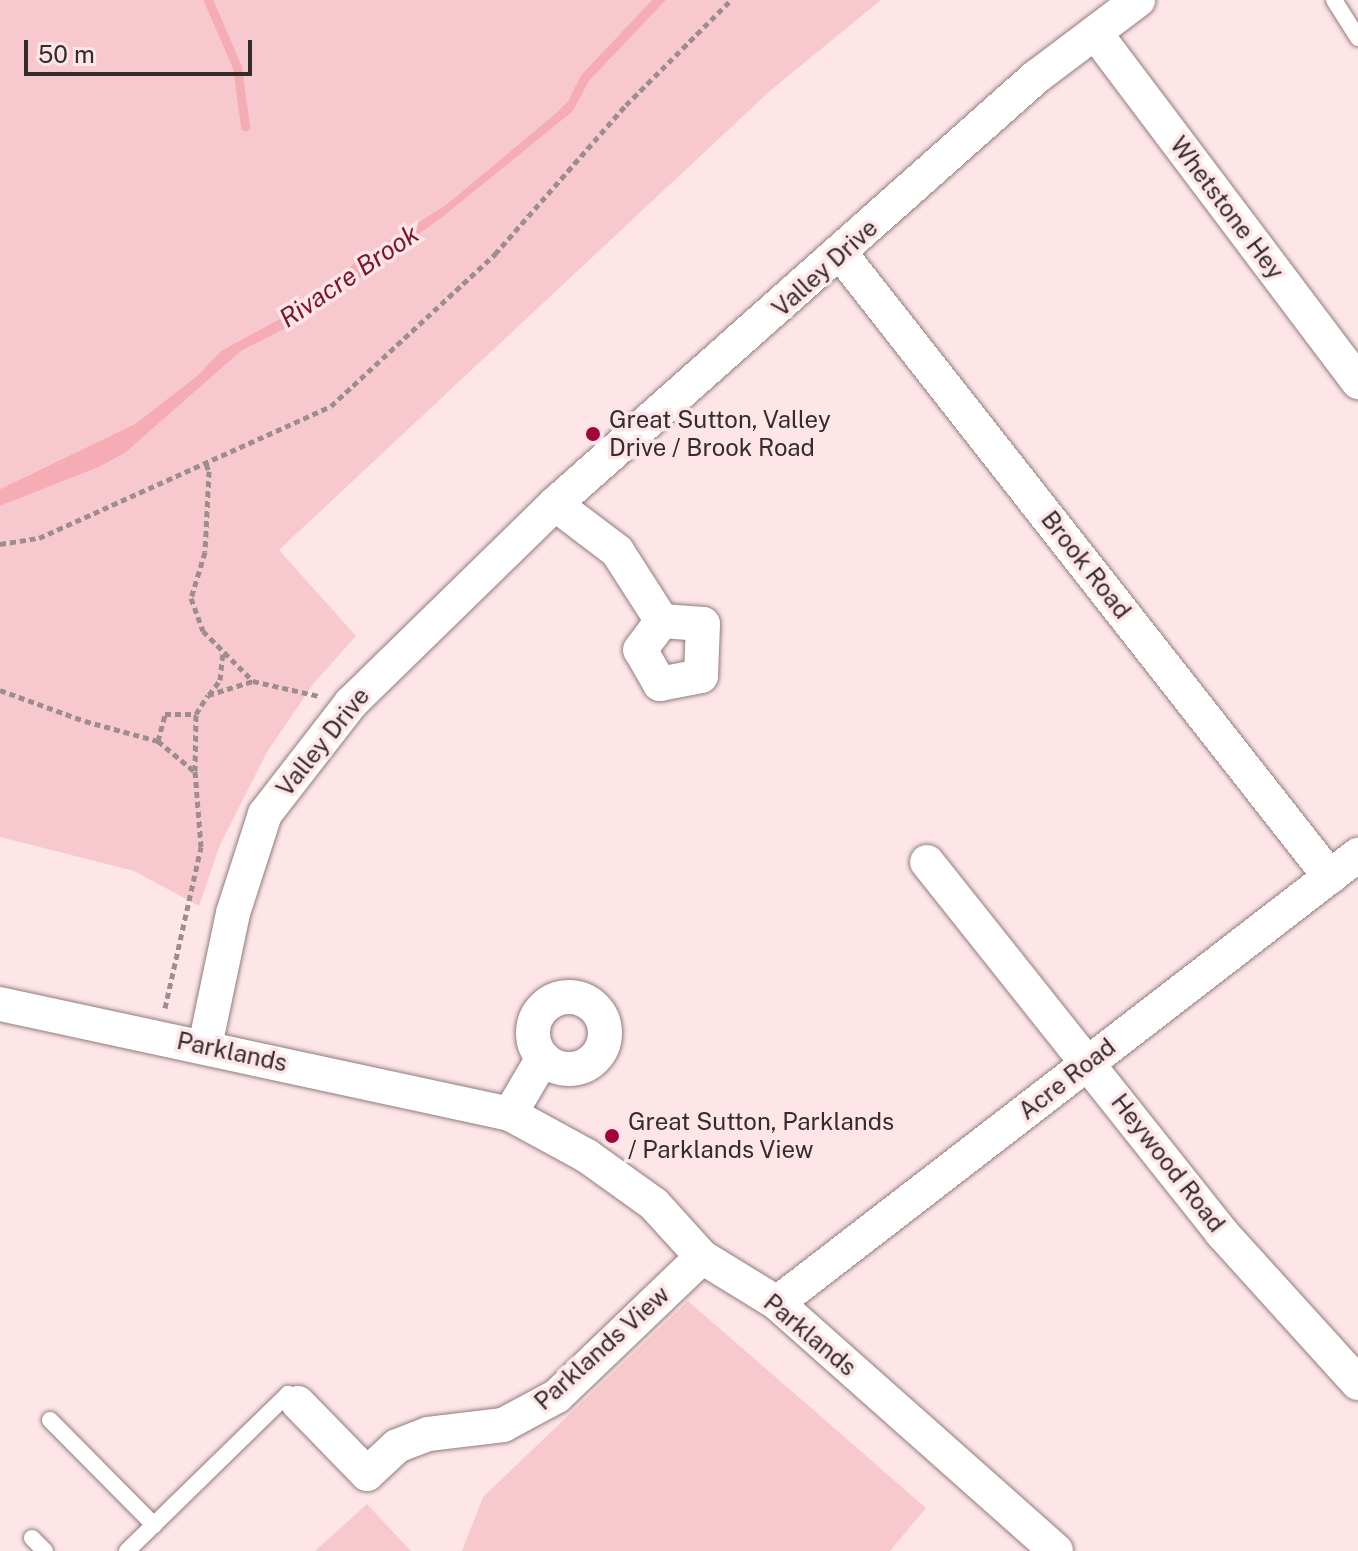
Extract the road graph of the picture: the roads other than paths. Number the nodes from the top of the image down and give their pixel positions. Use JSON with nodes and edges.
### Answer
{"nodes":[{"id":1,"x":1138,"y":0,"type":"edge"},
{"id":2,"x":1334,"y":0,"type":"edge"},
{"id":3,"x":1096,"y":34,"type":"junction"},
{"id":4,"x":1358,"y":38,"type":"edge"},
{"id":5,"x":841,"y":254,"type":"junction"},
{"id":6,"x":1358,"y":382,"type":"edge"},
{"id":7,"x":555,"y":504,"type":"junction"},
{"id":8,"x":662,"y":621,"type":"dead end"},
{"id":9,"x":1358,"y":855,"type":"edge"},
{"id":10,"x":927,"y":862,"type":"dead end"},
{"id":11,"x":1330,"y":877,"type":"junction"},
{"id":12,"x":0,"y":1004,"type":"edge"},
{"id":13,"x":205,"y":1046,"type":"junction"},
{"id":14,"x":543,"y":1058,"type":"dead end"},
{"id":15,"x":1089,"y":1061,"type":"junction"},
{"id":16,"x":510,"y":1114,"type":"junction"},
{"id":17,"x":702,"y":1257,"type":"junction"},
{"id":18,"x":777,"y":1303,"type":"junction"},
{"id":19,"x":1358,"y":1383,"type":"edge"},
{"id":20,"x":298,"y":1403,"type":"joint"},
{"id":21,"x":50,"y":1420,"type":"dead end"},
{"id":22,"x":154,"y":1525,"type":"junction"},
{"id":23,"x":32,"y":1538,"type":"dead end"},
{"id":24,"x":45,"y":1551,"type":"edge"},
{"id":25,"x":127,"y":1551,"type":"edge"},
{"id":26,"x":1056,"y":1551,"type":"edge"}],
"edges":[{"from":1,"to":3,"type":"street","name":"Valley Drive"},
{"from":2,"to":4,"type":"lane"},
{"from":3,"to":5,"type":"street","name":"Valley Drive"},
{"from":3,"to":6,"type":"street","name":"Whetstone Hey"},
{"from":5,"to":7,"type":"street","name":"Valley Drive"},
{"from":5,"to":11,"type":"street","name":"Brook Road"},
{"from":7,"to":8,"type":"street"},
{"from":7,"to":13,"type":"street","name":"Valley Drive"},
{"from":9,"to":11,"type":"street","name":"Acre Road"},
{"from":10,"to":15,"type":"street","name":"Heywood Road"},
{"from":11,"to":15,"type":"street","name":"Acre Road"},
{"from":12,"to":13,"type":"street","name":"Parklands"},
{"from":13,"to":16,"type":"street","name":"Parklands"},
{"from":14,"to":16,"type":"street"},
{"from":15,"to":18,"type":"street","name":"Acre Road"},
{"from":15,"to":19,"type":"street","name":"Heywood Road"},
{"from":16,"to":17,"type":"street","name":"Parklands"},
{"from":17,"to":18,"type":"street","name":"Parklands"},
{"from":17,"to":20,"type":"street","name":"Parklands View"},
{"from":18,"to":26,"type":"street","name":"Parklands"},
{"from":20,"to":22,"type":"lane"},
{"from":21,"to":22,"type":"lane"},
{"from":22,"to":25,"type":"lane"},
{"from":23,"to":24,"type":"lane"}]}
